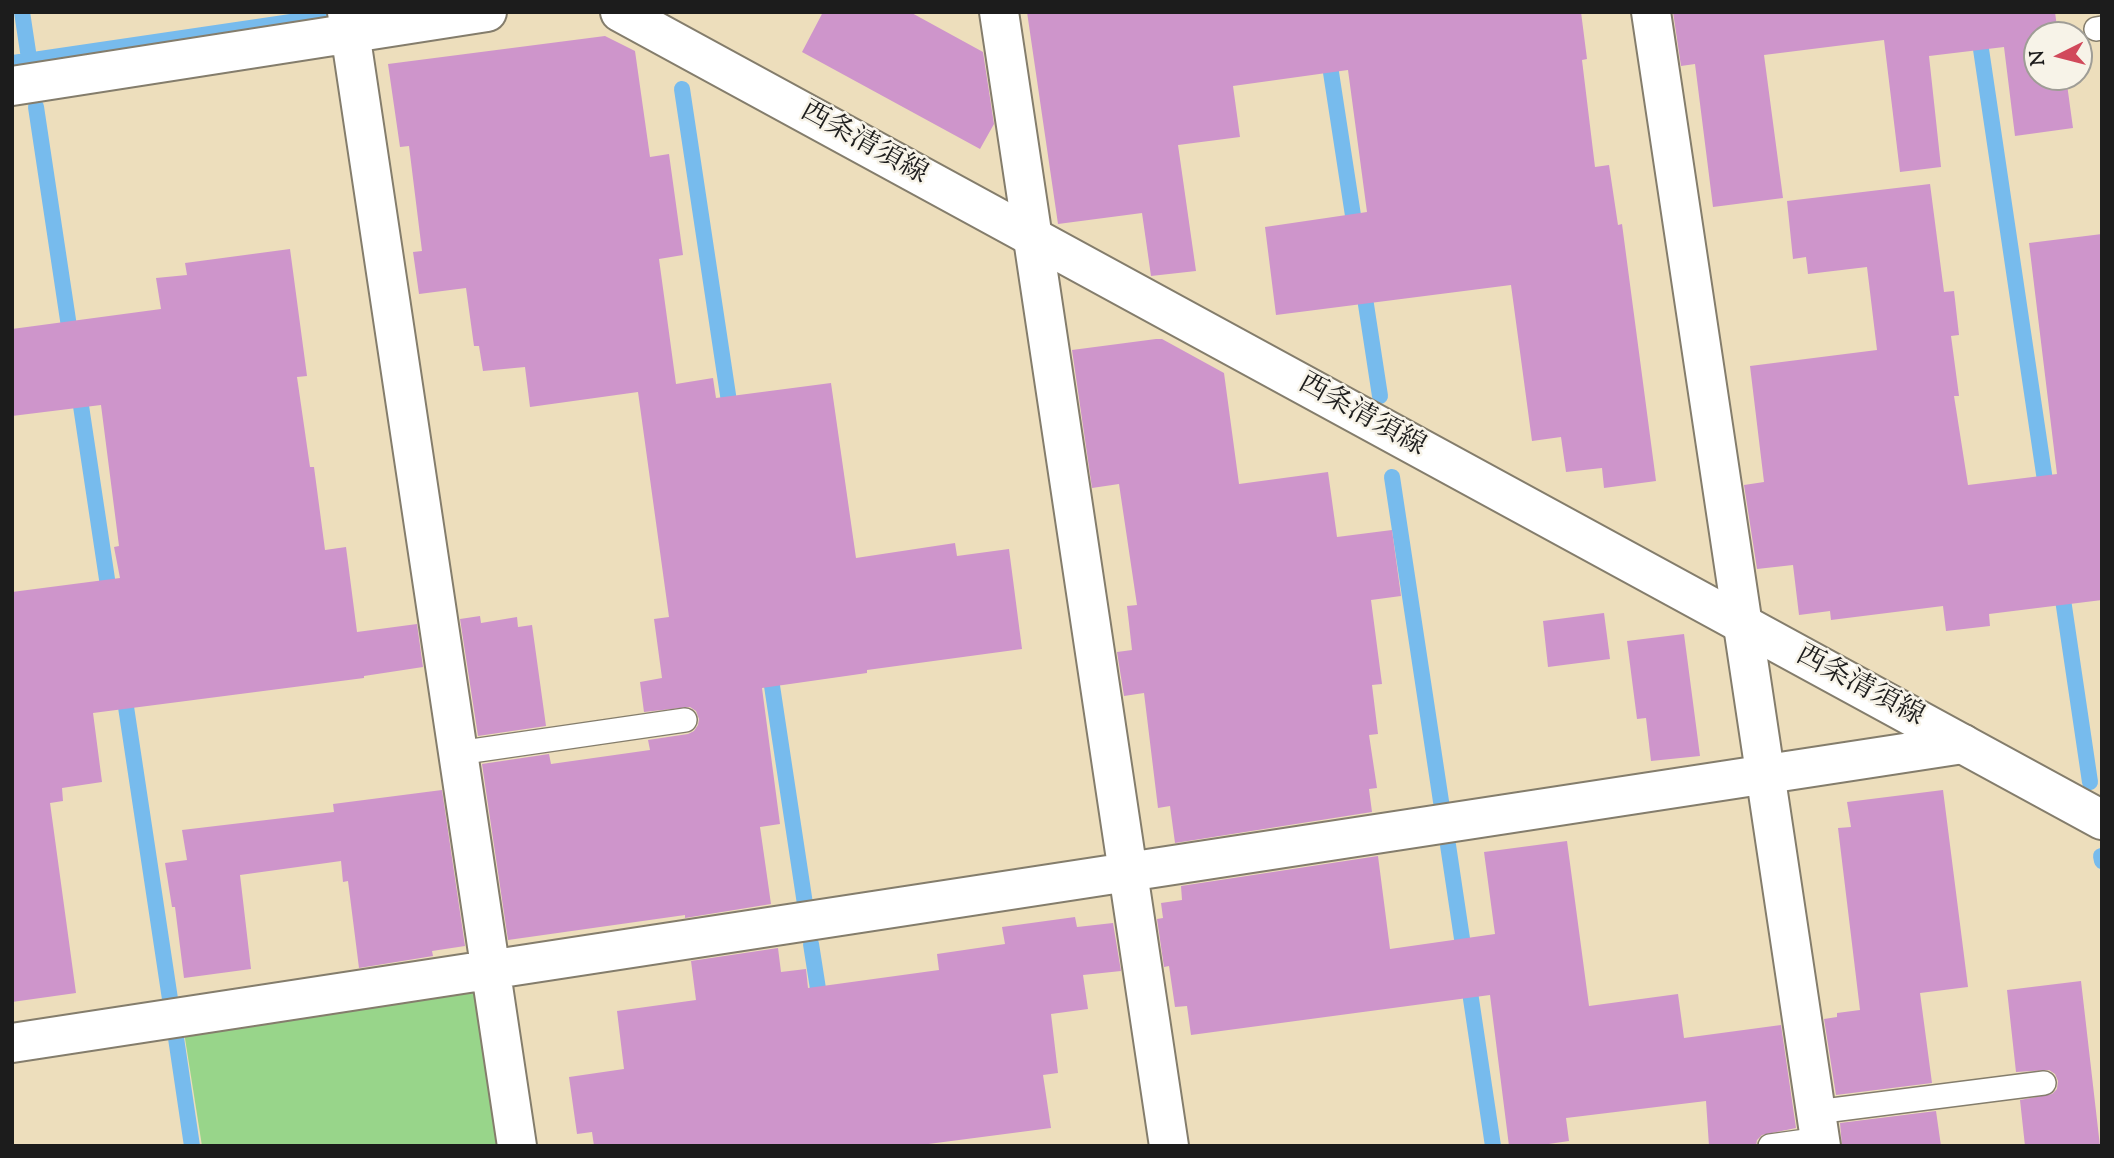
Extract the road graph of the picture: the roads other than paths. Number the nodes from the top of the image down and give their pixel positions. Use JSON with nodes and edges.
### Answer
{"nodes":[{"id":1,"x":487,"y":12,"type":"edge"},
{"id":2,"x":620,"y":12,"type":"edge"},
{"id":3,"x":999,"y":12,"type":"edge"},
{"id":4,"x":1651,"y":12,"type":"edge"},
{"id":5,"x":349,"y":23,"type":"edge"},
{"id":6,"x":12,"y":86,"type":"edge"},
{"id":7,"x":1033,"y":237,"type":"junction"},
{"id":8,"x":1745,"y":626,"type":"junction"},
{"id":9,"x":685,"y":720,"type":"dead end"},
{"id":10,"x":1963,"y":744,"type":"junction"},
{"id":11,"x":458,"y":753,"type":"junction"},
{"id":12,"x":1766,"y":774,"type":"junction"},
{"id":13,"x":2102,"y":820,"type":"edge"},
{"id":14,"x":1128,"y":872,"type":"junction"},
{"id":15,"x":491,"y":969,"type":"junction"},
{"id":16,"x":12,"y":1043,"type":"edge"},
{"id":17,"x":2044,"y":1083,"type":"dead end"},
{"id":18,"x":1819,"y":1132,"type":"edge"},
{"id":19,"x":517,"y":1146,"type":"edge"},
{"id":20,"x":1169,"y":1146,"type":"edge"},
{"id":21,"x":1770,"y":1146,"type":"edge"}],
"edges":[{"from":1,"to":5,"type":"street"},
{"from":2,"to":7,"type":"street","name":"西条清須線"},
{"from":3,"to":7,"type":"street"},
{"from":4,"to":8,"type":"street"},
{"from":5,"to":6,"type":"street"},
{"from":5,"to":11,"type":"street"},
{"from":7,"to":8,"type":"street","name":"西条清須線"},
{"from":7,"to":14,"type":"street"},
{"from":8,"to":10,"type":"street","name":"西条清須線"},
{"from":8,"to":12,"type":"street"},
{"from":9,"to":11,"type":"lane"},
{"from":10,"to":12,"type":"street"},
{"from":10,"to":13,"type":"street","name":"西条清須線"},
{"from":11,"to":15,"type":"street"},
{"from":12,"to":14,"type":"street"},
{"from":12,"to":18,"type":"street"},
{"from":14,"to":15,"type":"street"},
{"from":14,"to":20,"type":"street"},
{"from":15,"to":16,"type":"street"},
{"from":15,"to":19,"type":"street"},
{"from":17,"to":18,"type":"lane"},
{"from":18,"to":21,"type":"lane"}]}
